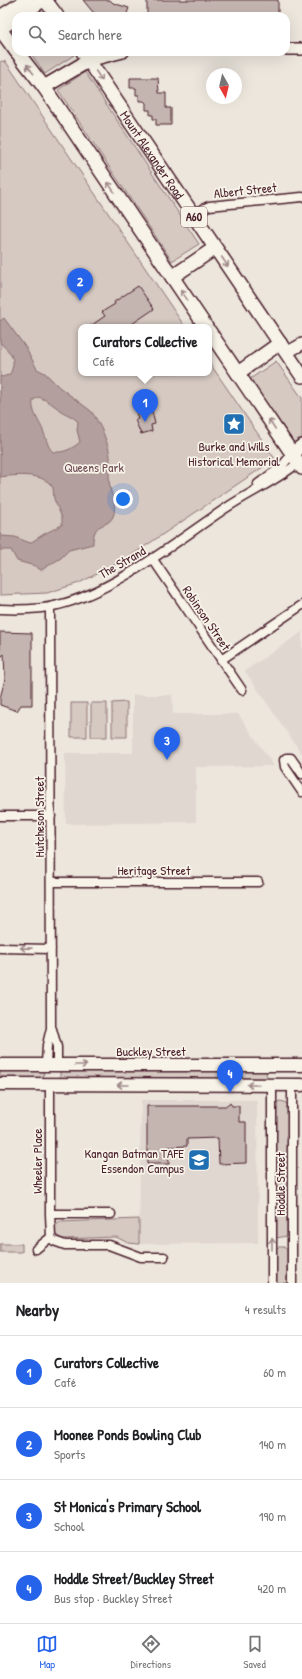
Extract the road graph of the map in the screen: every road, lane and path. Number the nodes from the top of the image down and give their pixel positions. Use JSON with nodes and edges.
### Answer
{"nodes":[{"id":1,"x":27,"y":0,"type":"edge"},
{"id":2,"x":44,"y":0,"type":"edge"},
{"id":3,"x":25,"y":12,"type":"edge"},
{"id":4,"x":54,"y":12,"type":"edge"},
{"id":5,"x":0,"y":17,"type":"edge"},
{"id":6,"x":12,"y":21,"type":"edge"},
{"id":7,"x":0,"y":29,"type":"edge"},
{"id":8,"x":12,"y":46,"type":"edge"},
{"id":9,"x":290,"y":49,"type":"edge"},
{"id":10,"x":302,"y":49,"type":"edge"},
{"id":11,"x":19,"y":56,"type":"edge"},
{"id":12,"x":86,"y":56,"type":"edge"},
{"id":13,"x":44,"y":87,"type":"junction"},
{"id":14,"x":302,"y":196,"type":"edge"},
{"id":15,"x":192,"y":214,"type":"junction"},
{"id":16,"x":215,"y":248,"type":"junction"},
{"id":17,"x":172,"y":277,"type":"junction"},
{"id":18,"x":204,"y":324,"type":"edge"},
{"id":19,"x":212,"y":335,"type":"edge"},
{"id":20,"x":302,"y":344,"type":"edge"},
{"id":21,"x":283,"y":348,"type":"junction"},
{"id":22,"x":238,"y":373,"type":"junction"},
{"id":23,"x":302,"y":376,"type":"edge"},
{"id":24,"x":299,"y":458,"type":"edge"},
{"id":25,"x":152,"y":558,"type":"junction"},
{"id":26,"x":302,"y":605,"type":"edge"},
{"id":27,"x":50,"y":607,"type":"junction"},
{"id":28,"x":0,"y":609,"type":"edge"},
{"id":29,"x":221,"y":660,"type":"junction"},
{"id":30,"x":242,"y":690,"type":"dead end"},
{"id":31,"x":302,"y":774,"type":"edge"},
{"id":32,"x":302,"y":792,"type":"edge"},
{"id":33,"x":0,"y":816,"type":"edge"},
{"id":34,"x":51,"y":816,"type":"junction"},
{"id":35,"x":51,"y":882,"type":"junction"},
{"id":36,"x":258,"y":882,"type":"dead end"},
{"id":37,"x":0,"y":948,"type":"edge"},
{"id":38,"x":51,"y":949,"type":"junction"},
{"id":39,"x":0,"y":1065,"type":"edge"},
{"id":40,"x":51,"y":1065,"type":"junction"},
{"id":41,"x":296,"y":1065,"type":"edge"},
{"id":42,"x":0,"y":1084,"type":"edge"},
{"id":43,"x":50,"y":1084,"type":"junction"},
{"id":44,"x":272,"y":1085,"type":"junction"},
{"id":45,"x":297,"y":1085,"type":"edge"},
{"id":46,"x":50,"y":1214,"type":"junction"},
{"id":47,"x":111,"y":1214,"type":"dead end"},
{"id":48,"x":51,"y":1237,"type":"junction"},
{"id":49,"x":36,"y":1249,"type":"dead end"},
{"id":50,"x":164,"y":1257,"type":"dead end"},
{"id":51,"x":272,"y":1283,"type":"edge"},
{"id":52,"x":292,"y":1283,"type":"edge"}],
"edges":[{"from":1,"to":5,"type":"main road"},
{"from":2,"to":3,"type":"main road"},
{"from":2,"to":4,"type":"main road"},
{"from":6,"to":7,"type":"main road"},
{"from":7,"to":8,"type":"main road"},
{"from":9,"to":10,"type":"street"},
{"from":13,"to":11,"type":"main road","one_way":true},
{"from":12,"to":13,"type":"main road"},
{"from":12,"to":15,"type":"main road","name":"Mount Alexander Road","number":"A60","one_way":true},
{"from":17,"to":13,"type":"main road","one_way":true},
{"from":14,"to":15,"type":"street","name":"Albert Street"},
{"from":15,"to":16,"type":"main road","name":"Mount Alexander Road","number":"A60"},
{"from":16,"to":17,"type":"main road"},
{"from":16,"to":21,"type":"main road","name":"Mount Alexander Road","number":"A60","one_way":true},
{"from":18,"to":17,"type":"main road","one_way":true},
{"from":19,"to":22,"type":"main road"},
{"from":20,"to":21,"type":"street"},
{"from":21,"to":22,"type":"main road"},
{"from":21,"to":23,"type":"main road","name":"Mount Alexander Road","number":"A60"},
{"from":24,"to":22,"type":"main road","one_way":true},
{"from":24,"to":25,"type":"street","name":"The Strand"},
{"from":25,"to":27,"type":"street","name":"The Strand"},
{"from":25,"to":29,"type":"street","name":"Robinson Street"},
{"from":26,"to":29,"type":"street"},
{"from":27,"to":28,"type":"street","name":"The Strand"},
{"from":27,"to":34,"type":"street","name":"Hutcheson Street"},
{"from":29,"to":30,"type":"street","name":"Robinson Street"},
{"from":31,"to":32,"type":"street"},
{"from":33,"to":34,"type":"street"},
{"from":34,"to":35,"type":"street","name":"Hutcheson Street"},
{"from":35,"to":36,"type":"street","name":"Heritage Street"},
{"from":35,"to":38,"type":"street","name":"Hutcheson Street"},
{"from":38,"to":37,"type":"street","one_way":true},
{"from":38,"to":40,"type":"street","name":"Hutcheson Street"},
{"from":39,"to":40,"type":"main road","name":"Buckley Street"},
{"from":40,"to":41,"type":"main road","name":"Buckley Street","one_way":true},
{"from":40,"to":43,"type":"main road"},
{"from":41,"to":44,"type":"main road"},
{"from":41,"to":45,"type":"main road"},
{"from":42,"to":43,"type":"main road"},
{"from":44,"to":43,"type":"main road","one_way":true},
{"from":43,"to":46,"type":"street","name":"Wheeler Place"},
{"from":44,"to":45,"type":"main road"},
{"from":51,"to":44,"type":"street","name":"Hoddle Street","one_way":true},
{"from":45,"to":52,"type":"street","name":"Hoddle Street"},
{"from":46,"to":47,"type":"street"},
{"from":46,"to":48,"type":"street","name":"Wheeler Place"},
{"from":48,"to":49,"type":"street"},
{"from":48,"to":50,"type":"street"}]}
